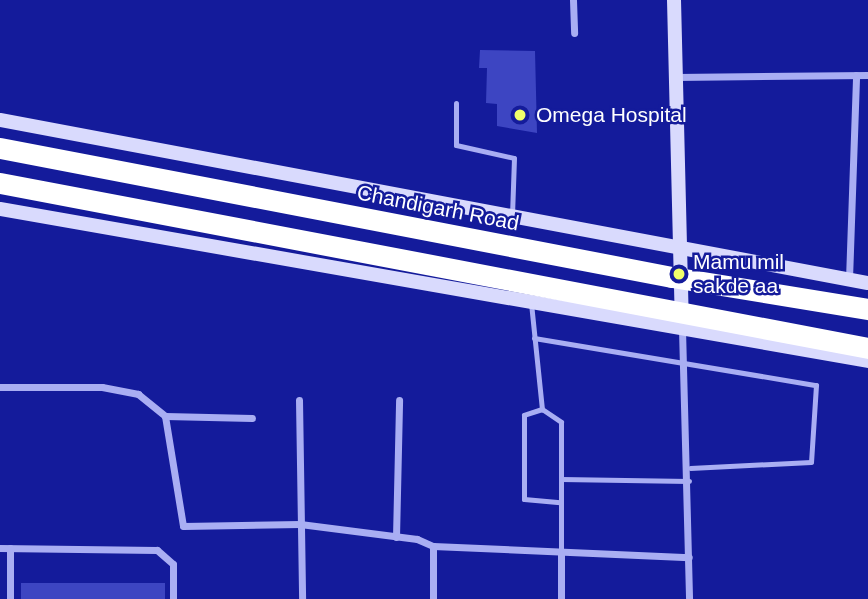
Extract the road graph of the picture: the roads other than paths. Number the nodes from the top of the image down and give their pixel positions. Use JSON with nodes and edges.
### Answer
{"nodes":[{"id":1,"x":573,"y":0,"type":"edge"},
{"id":2,"x":674,"y":0,"type":"edge"},
{"id":3,"x":574,"y":33,"type":"dead end"},
{"id":4,"x":856,"y":75,"type":"junction"},
{"id":5,"x":868,"y":75,"type":"edge"},
{"id":6,"x":675,"y":78,"type":"junction"},
{"id":7,"x":456,"y":103,"type":"dead end"},
{"id":8,"x":0,"y":120,"type":"edge"},
{"id":9,"x":0,"y":148,"type":"edge"},
{"id":10,"x":0,"y":183,"type":"edge"},
{"id":11,"x":0,"y":209,"type":"edge"},
{"id":12,"x":512,"y":214,"type":"junction"},
{"id":13,"x":678,"y":244,"type":"junction"},
{"id":14,"x":849,"y":279,"type":"junction"},
{"id":15,"x":868,"y":283,"type":"edge"},
{"id":16,"x":530,"y":300,"type":"junction"},
{"id":17,"x":868,"y":310,"type":"edge"},
{"id":18,"x":682,"y":329,"type":"junction"},
{"id":19,"x":534,"y":338,"type":"junction"},
{"id":20,"x":868,"y":348,"type":"edge"},
{"id":21,"x":684,"y":361,"type":"junction"},
{"id":22,"x":868,"y":361,"type":"edge"},
{"id":23,"x":0,"y":387,"type":"edge"},
{"id":24,"x":299,"y":400,"type":"dead end"},
{"id":25,"x":399,"y":400,"type":"dead end"},
{"id":26,"x":542,"y":409,"type":"junction"},
{"id":27,"x":165,"y":416,"type":"junction"},
{"id":28,"x":252,"y":418,"type":"dead end"},
{"id":29,"x":690,"y":468,"type":"junction"},
{"id":30,"x":561,"y":479,"type":"junction"},
{"id":31,"x":689,"y":481,"type":"junction"},
{"id":32,"x":559,"y":502,"type":"junction"},
{"id":33,"x":300,"y":524,"type":"junction"},
{"id":34,"x":396,"y":537,"type":"junction"},
{"id":35,"x":433,"y":547,"type":"junction"},
{"id":36,"x":0,"y":548,"type":"edge"},
{"id":37,"x":10,"y":548,"type":"junction"},
{"id":38,"x":561,"y":554,"type":"junction"},
{"id":39,"x":689,"y":558,"type":"junction"},
{"id":40,"x":10,"y":599,"type":"edge"},
{"id":41,"x":173,"y":599,"type":"edge"},
{"id":42,"x":302,"y":599,"type":"edge"},
{"id":43,"x":433,"y":599,"type":"edge"},
{"id":44,"x":561,"y":599,"type":"edge"},
{"id":45,"x":689,"y":599,"type":"edge"}],
"edges":[{"from":1,"to":3,"type":"street"},
{"from":2,"to":6,"type":"main road"},
{"from":4,"to":5,"type":"street"},
{"from":4,"to":6,"type":"street"},
{"from":4,"to":14,"type":"street"},
{"from":6,"to":13,"type":"main road"},
{"from":7,"to":12,"type":"lane"},
{"from":8,"to":12,"type":"main road"},
{"from":9,"to":17,"type":"highway","name":"Chandigarh Road","bridge":true},
{"from":10,"to":20,"type":"highway","bridge":true},
{"from":11,"to":16,"type":"main road"},
{"from":12,"to":13,"type":"main road"},
{"from":13,"to":14,"type":"main road"},
{"from":13,"to":18,"type":"main road"},
{"from":14,"to":15,"type":"main road"},
{"from":16,"to":18,"type":"main road"},
{"from":16,"to":19,"type":"lane"},
{"from":18,"to":21,"type":"street"},
{"from":18,"to":22,"type":"main road"},
{"from":19,"to":21,"type":"lane"},
{"from":19,"to":26,"type":"lane"},
{"from":21,"to":29,"type":"street"},
{"from":21,"to":29,"type":"lane"},
{"from":23,"to":27,"type":"street"},
{"from":24,"to":33,"type":"street"},
{"from":25,"to":34,"type":"street"},
{"from":26,"to":30,"type":"lane"},
{"from":26,"to":32,"type":"lane"},
{"from":27,"to":28,"type":"street"},
{"from":27,"to":33,"type":"street"},
{"from":29,"to":31,"type":"street"},
{"from":30,"to":31,"type":"lane"},
{"from":30,"to":32,"type":"lane"},
{"from":31,"to":39,"type":"street"},
{"from":32,"to":38,"type":"lane"},
{"from":33,"to":34,"type":"street"},
{"from":33,"to":42,"type":"street"},
{"from":34,"to":35,"type":"street"},
{"from":35,"to":38,"type":"street"},
{"from":35,"to":43,"type":"street"},
{"from":36,"to":37,"type":"street"},
{"from":37,"to":40,"type":"street"},
{"from":37,"to":41,"type":"street"},
{"from":38,"to":39,"type":"street"},
{"from":38,"to":44,"type":"street"},
{"from":39,"to":45,"type":"street"}]}
